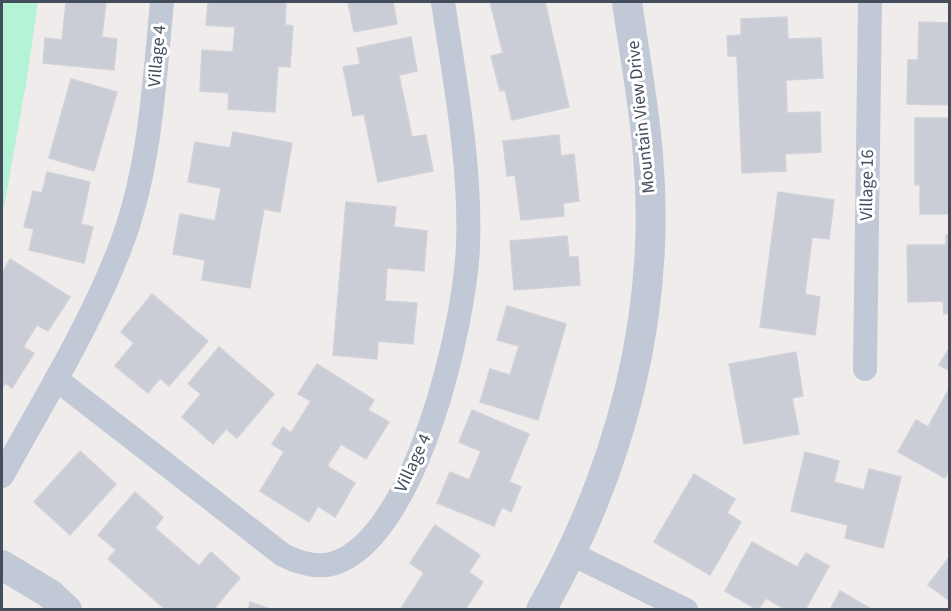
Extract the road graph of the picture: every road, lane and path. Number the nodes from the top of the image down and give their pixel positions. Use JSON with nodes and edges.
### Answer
{"nodes":[{"id":1,"x":162,"y":2,"type":"edge"},
{"id":2,"x":442,"y":2,"type":"edge"},
{"id":3,"x":627,"y":2,"type":"edge"},
{"id":4,"x":870,"y":2,"type":"edge"},
{"id":5,"x":865,"y":369,"type":"dead end"},
{"id":6,"x":56,"y":379,"type":"junction"},
{"id":7,"x":2,"y":476,"type":"edge"},
{"id":8,"x":572,"y":554,"type":"junction"},
{"id":9,"x":2,"y":565,"type":"edge"},
{"id":10,"x":67,"y":609,"type":"edge"},
{"id":11,"x":542,"y":609,"type":"edge"},
{"id":12,"x":686,"y":609,"type":"edge"}],
"edges":[{"from":1,"to":6,"type":"street","name":"Village 4"},
{"from":2,"to":6,"type":"street","name":"Village 4"},
{"from":3,"to":8,"type":"street","name":"Mountain View Drive"},
{"from":4,"to":5,"type":"street","name":"Village 16"},
{"from":6,"to":7,"type":"street","name":"Village 4"},
{"from":8,"to":11,"type":"street","name":"Mountain View Drive"},
{"from":8,"to":12,"type":"street"},
{"from":9,"to":10,"type":"street"}]}
